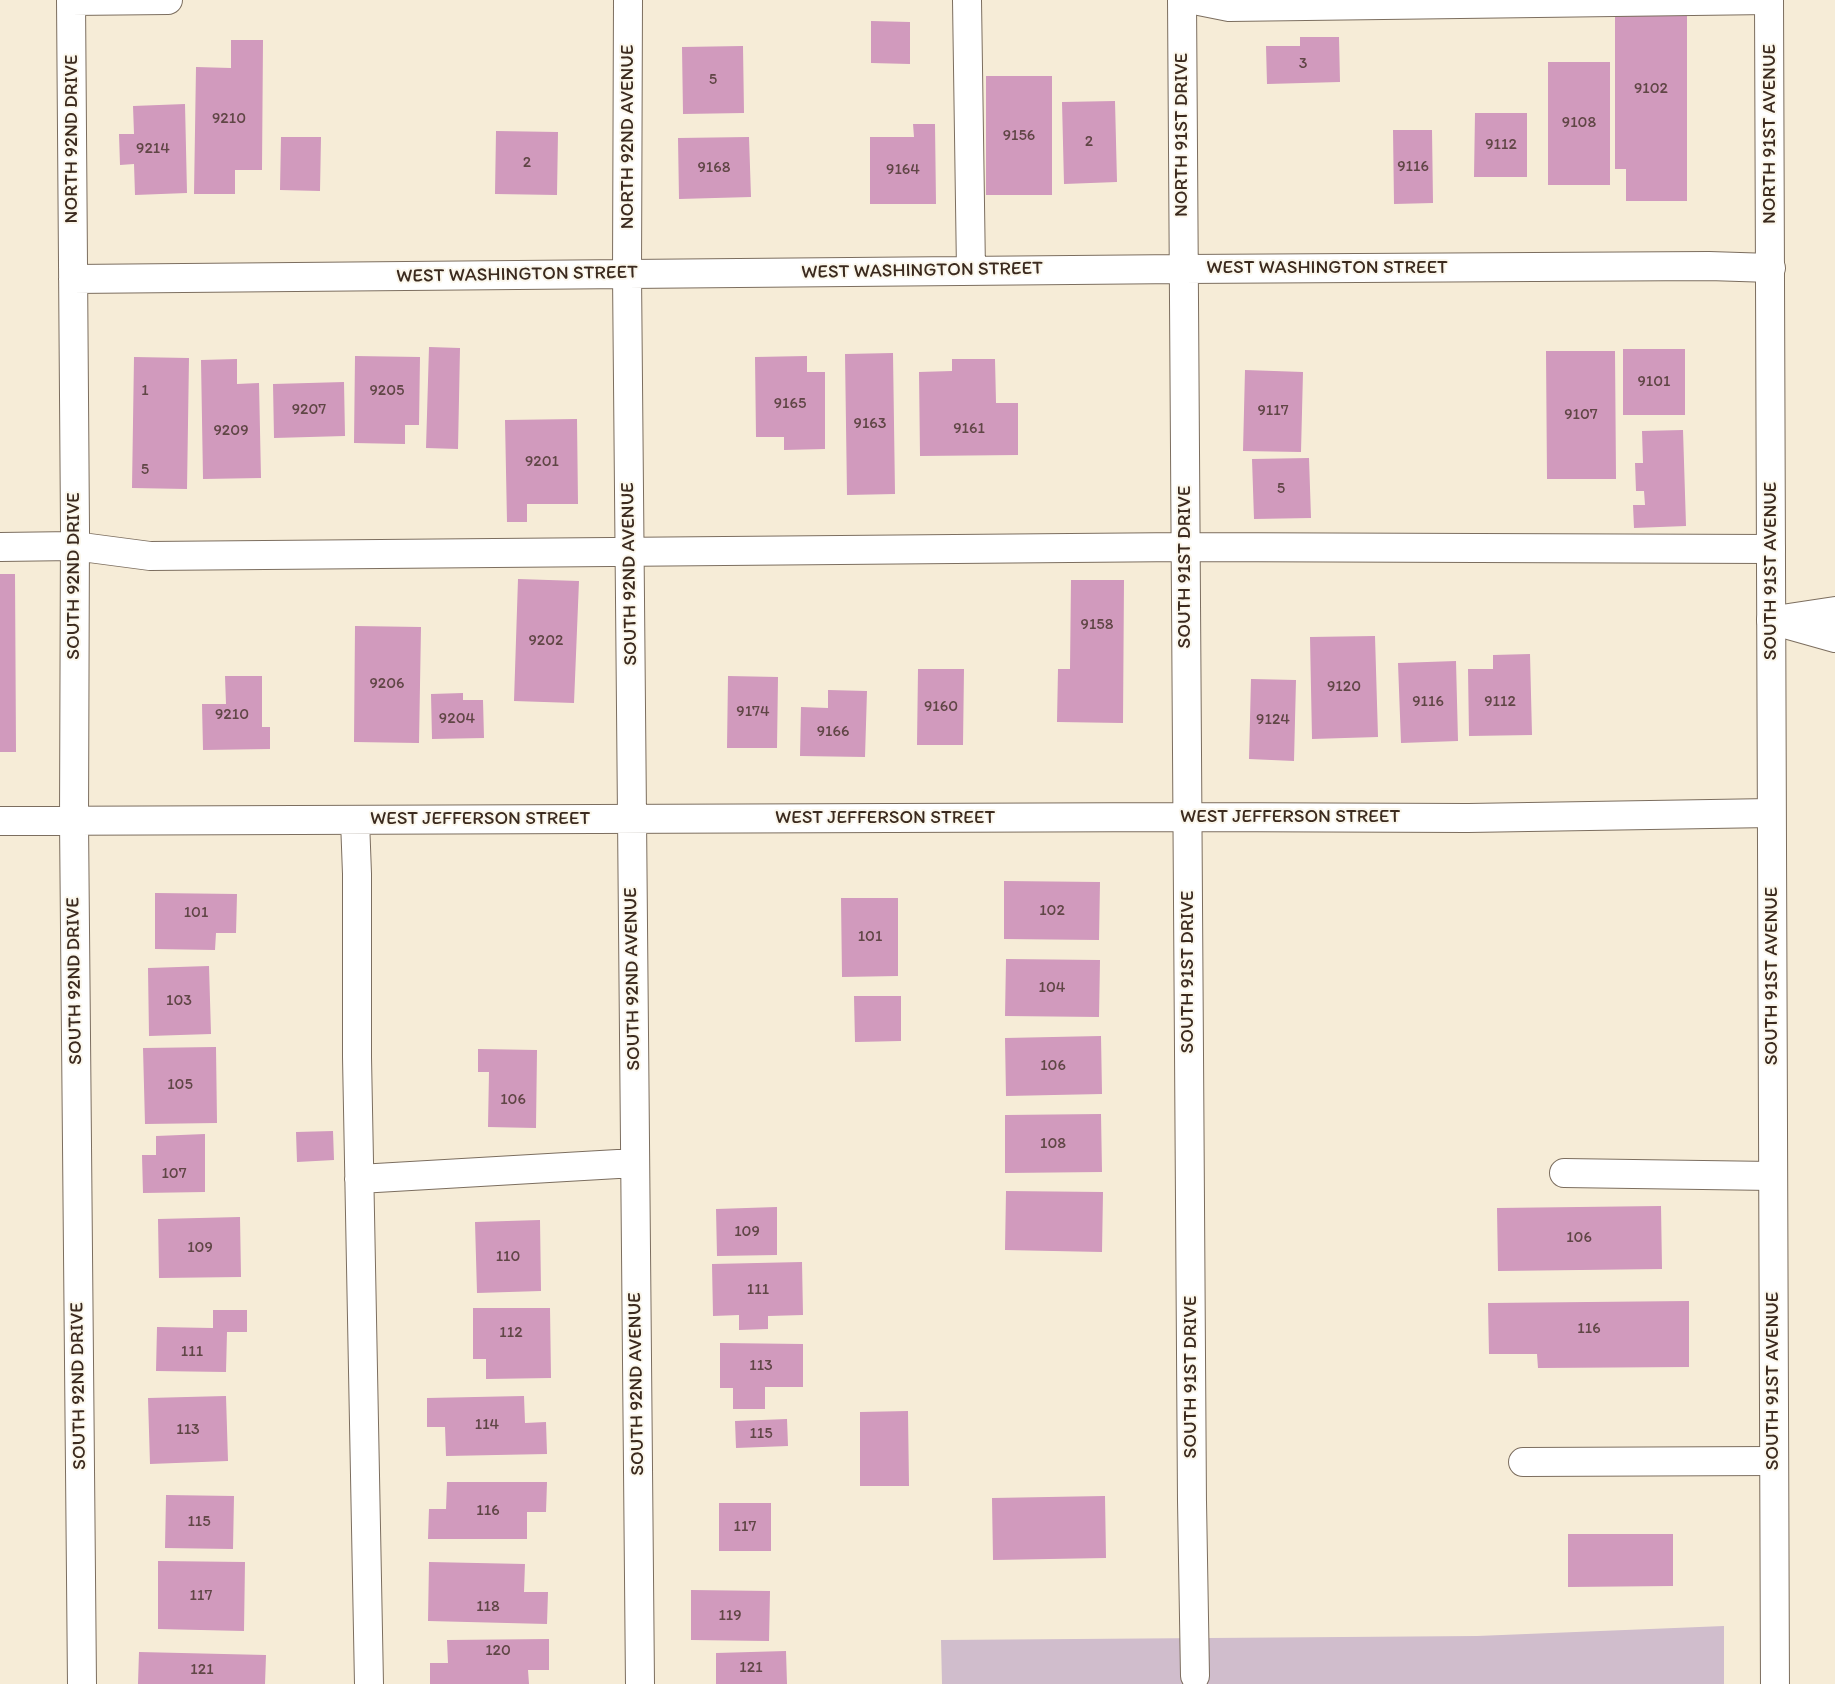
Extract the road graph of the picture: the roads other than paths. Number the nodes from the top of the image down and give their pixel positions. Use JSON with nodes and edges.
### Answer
{"nodes":[{"id":1,"x":71,"y":0,"type":"edge"},
{"id":2,"x":168,"y":0,"type":"edge"},
{"id":3,"x":628,"y":0,"type":"edge"},
{"id":4,"x":966,"y":0,"type":"edge"},
{"id":5,"x":1182,"y":0,"type":"edge"},
{"id":6,"x":1194,"y":0,"type":"edge"},
{"id":7,"x":1769,"y":0,"type":"edge"},
{"id":8,"x":1771,"y":268,"type":"junction"},
{"id":9,"x":1183,"y":269,"type":"junction"},
{"id":10,"x":971,"y":271,"type":"junction"},
{"id":11,"x":627,"y":274,"type":"junction"},
{"id":12,"x":73,"y":279,"type":"junction"},
{"id":13,"x":74,"y":546,"type":"junction"},
{"id":14,"x":0,"y":547,"type":"edge"},
{"id":15,"x":1185,"y":547,"type":"junction"},
{"id":16,"x":1771,"y":549,"type":"junction"},
{"id":17,"x":630,"y":552,"type":"junction"},
{"id":18,"x":1835,"y":611,"type":"edge"},
{"id":19,"x":1771,"y":620,"type":"junction"},
{"id":20,"x":1835,"y":638,"type":"edge"},
{"id":21,"x":1771,"y":813,"type":"junction"},
{"id":22,"x":1187,"y":816,"type":"junction"},
{"id":23,"x":632,"y":819,"type":"junction"},
{"id":24,"x":355,"y":820,"type":"junction"},
{"id":25,"x":0,"y":821,"type":"edge"},
{"id":26,"x":74,"y":821,"type":"junction"},
{"id":27,"x":635,"y":1163,"type":"junction"},
{"id":28,"x":1564,"y":1173,"type":"dead end"},
{"id":29,"x":1772,"y":1176,"type":"junction"},
{"id":30,"x":359,"y":1179,"type":"junction"},
{"id":31,"x":1523,"y":1462,"type":"dead end"},
{"id":32,"x":1774,"y":1462,"type":"junction"},
{"id":33,"x":1195,"y":1676,"type":"dead end"},
{"id":34,"x":82,"y":1684,"type":"edge"},
{"id":35,"x":369,"y":1684,"type":"edge"},
{"id":36,"x":640,"y":1684,"type":"edge"},
{"id":37,"x":1775,"y":1684,"type":"edge"}],
"edges":[{"from":1,"to":2,"type":"street"},
{"from":1,"to":12,"type":"street","name":"NORTH 92ND DRIVE"},
{"from":3,"to":11,"type":"street","name":"NORTH 92ND AVENUE"},
{"from":4,"to":10,"type":"street"},
{"from":5,"to":9,"type":"street","name":"NORTH 91ST DRIVE"},
{"from":6,"to":7,"type":"street"},
{"from":7,"to":8,"type":"street","name":"NORTH 91ST AVENUE"},
{"from":8,"to":9,"type":"street","name":"WEST WASHINGTON STREET"},
{"from":8,"to":16,"type":"street","name":"SOUTH 91ST AVENUE"},
{"from":9,"to":10,"type":"street","name":"WEST WASHINGTON STREET"},
{"from":9,"to":15,"type":"street","name":"SOUTH 91ST DRIVE"},
{"from":10,"to":11,"type":"street","name":"WEST WASHINGTON STREET"},
{"from":11,"to":12,"type":"street","name":"WEST WASHINGTON STREET"},
{"from":11,"to":17,"type":"street","name":"SOUTH 92ND AVENUE"},
{"from":12,"to":13,"type":"street","name":"SOUTH 92ND DRIVE"},
{"from":13,"to":14,"type":"street"},
{"from":13,"to":17,"type":"street"},
{"from":13,"to":26,"type":"street","name":"SOUTH 92ND DRIVE"},
{"from":15,"to":16,"type":"street"},
{"from":15,"to":17,"type":"street"},
{"from":15,"to":22,"type":"street","name":"SOUTH 91ST DRIVE"},
{"from":16,"to":19,"type":"street","name":"SOUTH 91ST AVENUE"},
{"from":17,"to":23,"type":"street","name":"SOUTH 92ND AVENUE"},
{"from":18,"to":19,"type":"street"},
{"from":19,"to":20,"type":"street"},
{"from":19,"to":21,"type":"street","name":"SOUTH 91ST AVENUE"},
{"from":21,"to":22,"type":"street","name":"WEST JEFFERSON STREET"},
{"from":21,"to":29,"type":"street","name":"SOUTH 91ST AVENUE"},
{"from":22,"to":23,"type":"street","name":"WEST JEFFERSON STREET"},
{"from":22,"to":33,"type":"street","name":"SOUTH 91ST DRIVE"},
{"from":23,"to":24,"type":"street","name":"WEST JEFFERSON STREET"},
{"from":23,"to":27,"type":"street","name":"SOUTH 92ND AVENUE"},
{"from":24,"to":26,"type":"street","name":"WEST JEFFERSON STREET"},
{"from":24,"to":30,"type":"street"},
{"from":25,"to":26,"type":"street","name":"WEST JEFFERSON STREET"},
{"from":26,"to":34,"type":"street","name":"SOUTH 92ND DRIVE"},
{"from":27,"to":30,"type":"street"},
{"from":27,"to":36,"type":"street","name":"SOUTH 92ND AVENUE"},
{"from":28,"to":29,"type":"street"},
{"from":29,"to":32,"type":"street","name":"SOUTH 91ST AVENUE"},
{"from":30,"to":35,"type":"street"},
{"from":31,"to":32,"type":"street"},
{"from":32,"to":37,"type":"street","name":"SOUTH 91ST AVENUE"}]}
